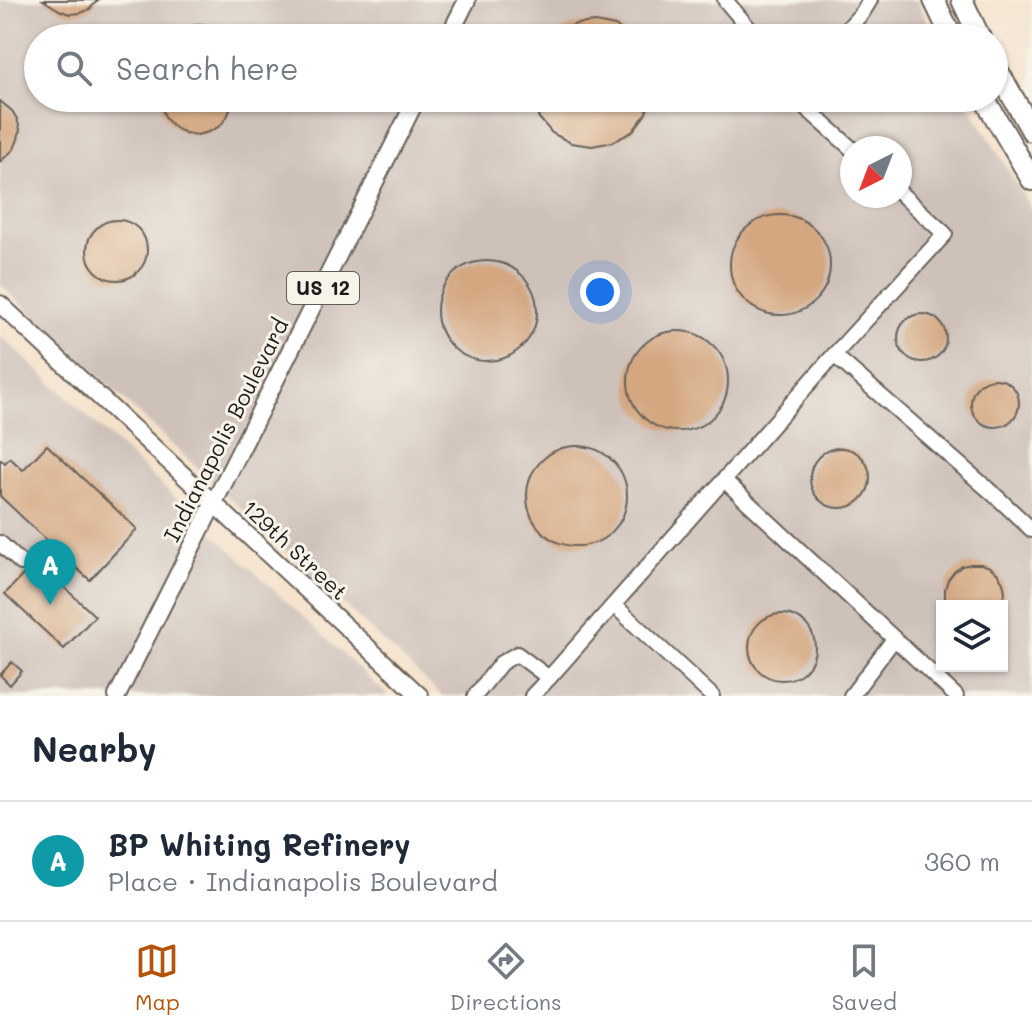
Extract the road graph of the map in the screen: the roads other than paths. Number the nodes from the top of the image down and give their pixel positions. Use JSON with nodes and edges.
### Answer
{"nodes":[{"id":1,"x":467,"y":0,"type":"edge"},
{"id":2,"x":725,"y":0,"type":"edge"},
{"id":3,"x":870,"y":0,"type":"edge"},
{"id":4,"x":934,"y":0,"type":"edge"},
{"id":5,"x":962,"y":0,"type":"edge"},
{"id":6,"x":455,"y":24,"type":"edge"},
{"id":7,"x":745,"y":24,"type":"edge"},
{"id":8,"x":852,"y":24,"type":"edge"},
{"id":9,"x":945,"y":24,"type":"edge"},
{"id":10,"x":973,"y":24,"type":"edge"},
{"id":11,"x":1008,"y":89,"type":"edge"},
{"id":12,"x":410,"y":112,"type":"edge"},
{"id":13,"x":811,"y":112,"type":"edge"},
{"id":14,"x":992,"y":112,"type":"edge"},
{"id":15,"x":1032,"y":131,"type":"edge"},
{"id":16,"x":840,"y":138,"type":"edge"},
{"id":17,"x":1032,"y":180,"type":"edge"},
{"id":18,"x":912,"y":204,"type":"edge"},
{"id":19,"x":0,"y":304,"type":"edge"},
{"id":20,"x":834,"y":355,"type":"junction"},
{"id":21,"x":724,"y":480,"type":"junction"},
{"id":22,"x":214,"y":504,"type":"junction"},
{"id":23,"x":1032,"y":530,"type":"edge"},
{"id":24,"x":0,"y":543,"type":"edge"},
{"id":25,"x":21,"y":563,"type":"dead end"},
{"id":26,"x":614,"y":605,"type":"junction"},
{"id":27,"x":894,"y":639,"type":"junction"},
{"id":28,"x":549,"y":678,"type":"junction"},
{"id":29,"x":117,"y":696,"type":"edge"},
{"id":30,"x":420,"y":696,"type":"edge"},
{"id":31,"x":475,"y":696,"type":"edge"},
{"id":32,"x":532,"y":696,"type":"edge"},
{"id":33,"x":712,"y":696,"type":"edge"},
{"id":34,"x":851,"y":696,"type":"edge"},
{"id":35,"x":956,"y":696,"type":"edge"}],
"edges":[{"from":1,"to":6,"type":"main road"},
{"from":2,"to":7,"type":"lane"},
{"from":3,"to":8,"type":"lane"},
{"from":4,"to":9,"type":"highway"},
{"from":5,"to":10,"type":"highway"},
{"from":11,"to":15,"type":"highway"},
{"from":12,"to":22,"type":"main road","name":"Indianapolis Boulevard","number":"US 12"},
{"from":13,"to":16,"type":"lane"},
{"from":14,"to":17,"type":"highway"},
{"from":18,"to":20,"type":"lane"},
{"from":19,"to":22,"type":"main road","name":"129th Street"},
{"from":20,"to":21,"type":"lane"},
{"from":20,"to":23,"type":"lane"},
{"from":21,"to":26,"type":"lane"},
{"from":21,"to":27,"type":"lane"},
{"from":22,"to":29,"type":"main road","name":"Indianapolis Boulevard","number":"US 12"},
{"from":22,"to":30,"type":"main road","name":"129th Street"},
{"from":24,"to":25,"type":"lane"},
{"from":26,"to":28,"type":"lane"},
{"from":26,"to":33,"type":"lane"},
{"from":27,"to":34,"type":"lane"},
{"from":27,"to":35,"type":"lane"},
{"from":28,"to":31,"type":"lane"},
{"from":28,"to":32,"type":"lane"}]}
